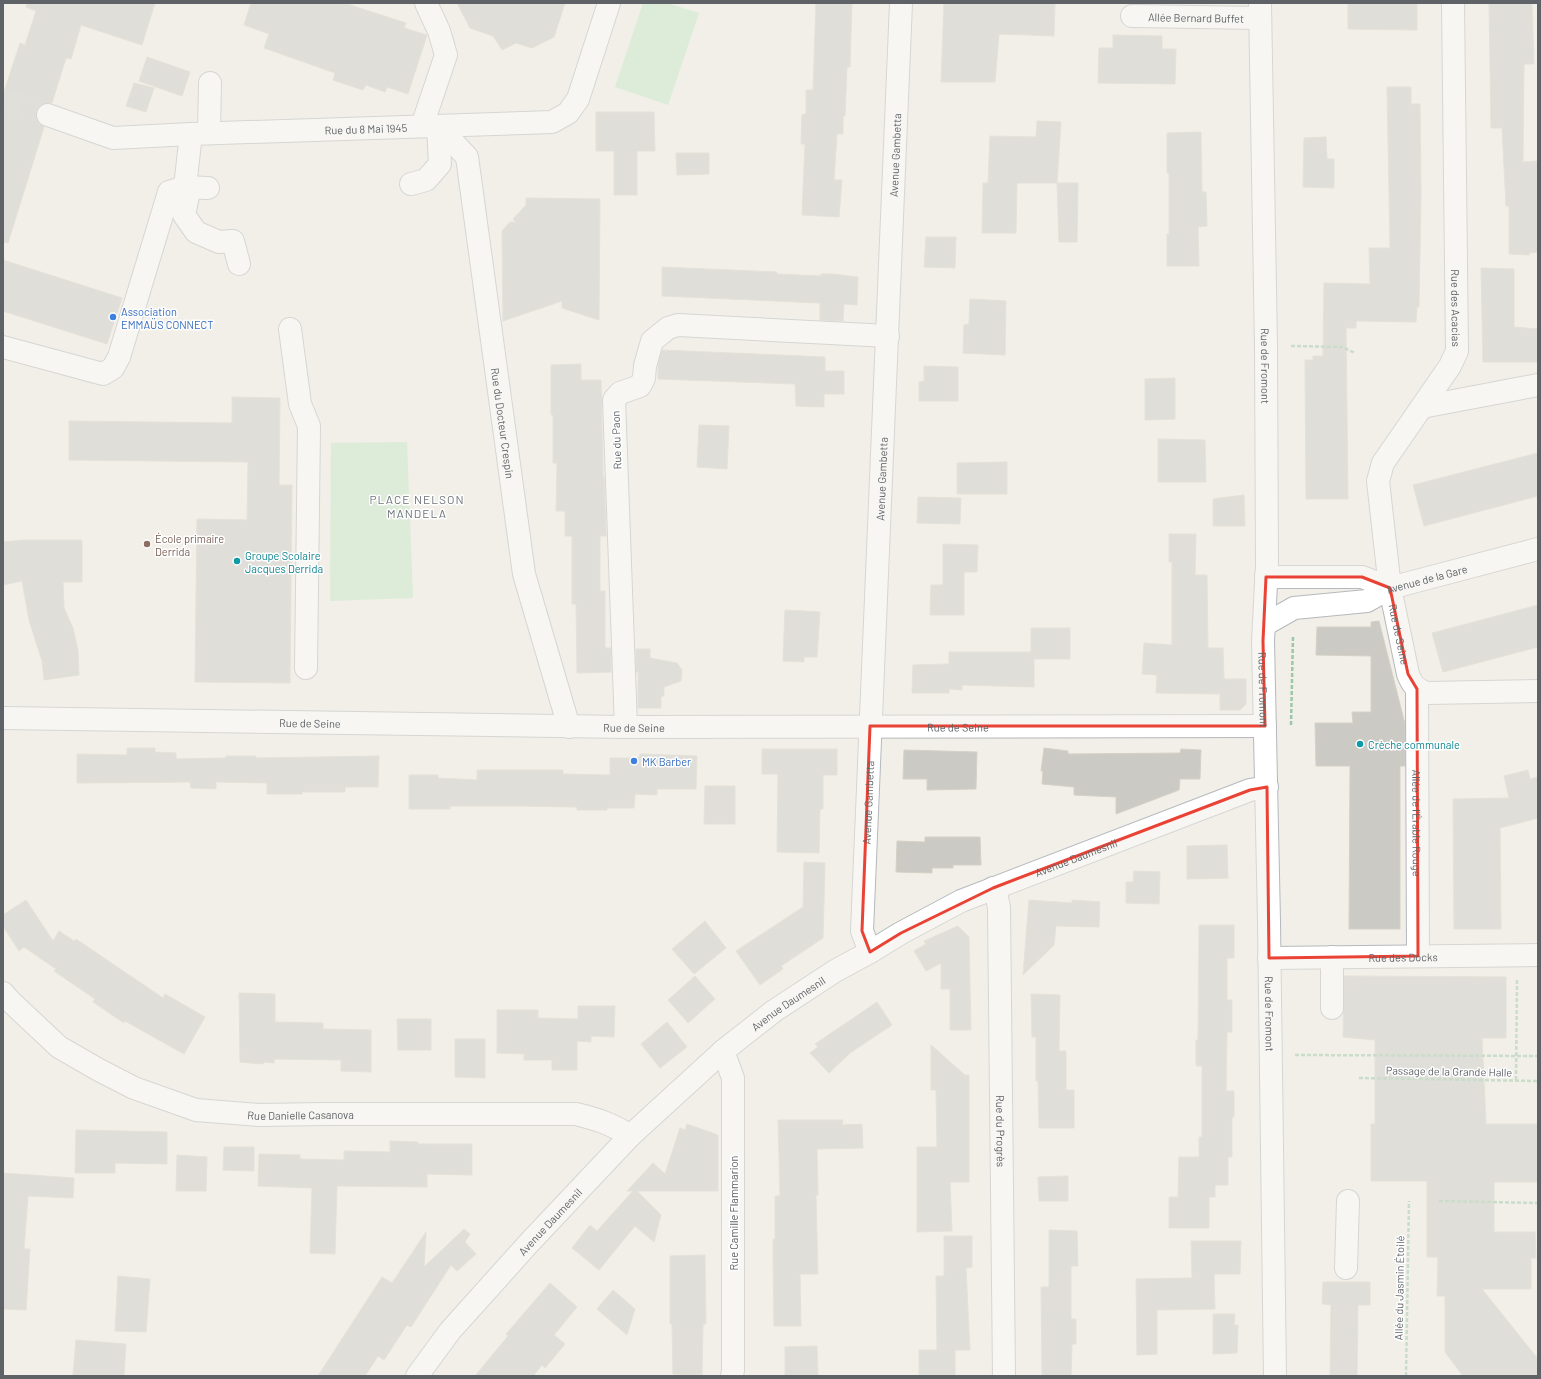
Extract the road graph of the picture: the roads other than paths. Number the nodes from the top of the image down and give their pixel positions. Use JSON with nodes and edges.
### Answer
{"nodes":[{"id":1,"x":426,"y":3,"type":"edge"},
{"id":2,"x":609,"y":3,"type":"edge"},
{"id":3,"x":901,"y":3,"type":"edge"},
{"id":4,"x":1453,"y":3,"type":"edge"},
{"id":5,"x":1260,"y":10,"type":"edge"},
{"id":6,"x":1132,"y":16,"type":"dead end"},
{"id":7,"x":210,"y":83,"type":"dead end"},
{"id":8,"x":48,"y":115,"type":"tunnel mouth"},
{"id":9,"x":430,"y":126,"type":"junction"},
{"id":10,"x":200,"y":134,"type":"junction"},
{"id":11,"x":411,"y":184,"type":"dead end"},
{"id":12,"x":194,"y":188,"type":"junction"},
{"id":13,"x":239,"y":264,"type":"dead end"},
{"id":14,"x":290,"y":329,"type":"dead end"},
{"id":15,"x":888,"y":336,"type":"junction"},
{"id":16,"x":3,"y":347,"type":"edge"},
{"id":17,"x":1538,"y":385,"type":"edge"},
{"id":18,"x":1422,"y":407,"type":"junction"},
{"id":19,"x":1538,"y":549,"type":"edge"},
{"id":20,"x":1266,"y":576,"type":"junction"},
{"id":21,"x":1390,"y":588,"type":"junction"},
{"id":22,"x":1264,"y":625,"type":"junction"},
{"id":23,"x":306,"y":668,"type":"dead end"},
{"id":24,"x":1417,"y":689,"type":"junction"},
{"id":25,"x":1538,"y":691,"type":"edge"},
{"id":26,"x":3,"y":718,"type":"edge"},
{"id":27,"x":870,"y":726,"type":"junction"},
{"id":28,"x":1265,"y":726,"type":"junction"},
{"id":29,"x":569,"y":727,"type":"junction"},
{"id":30,"x":626,"y":727,"type":"junction"},
{"id":31,"x":1267,"y":787,"type":"junction"},
{"id":32,"x":993,"y":888,"type":"junction"},
{"id":33,"x":870,"y":952,"type":"junction"},
{"id":34,"x":1527,"y":955,"type":"edge"},
{"id":35,"x":1332,"y":956,"type":"junction"},
{"id":36,"x":1418,"y":956,"type":"junction"},
{"id":37,"x":1269,"y":958,"type":"junction"},
{"id":38,"x":3,"y":993,"type":"edge"},
{"id":39,"x":1332,"y":1008,"type":"dead end"},
{"id":40,"x":723,"y":1051,"type":"junction"},
{"id":41,"x":630,"y":1136,"type":"junction"},
{"id":42,"x":1348,"y":1201,"type":"dead end"},
{"id":43,"x":1346,"y":1268,"type":"dead end"},
{"id":44,"x":417,"y":1376,"type":"edge"},
{"id":45,"x":732,"y":1376,"type":"edge"},
{"id":46,"x":1004,"y":1376,"type":"edge"},
{"id":47,"x":1275,"y":1376,"type":"edge"}],
"edges":[{"from":1,"to":9,"type":"street"},
{"from":2,"to":9,"type":"street","name":"Rue du 8 Mai 1945"},
{"from":3,"to":15,"type":"street","name":"Avenue Gambetta"},
{"from":4,"to":18,"type":"street","name":"Rue des Acacias"},
{"from":5,"to":6,"type":"street","name":"Allée Bernard Buffet"},
{"from":5,"to":20,"type":"street","name":"Rue de Fromont"},
{"from":7,"to":10,"type":"street"},
{"from":8,"to":10,"type":"street","name":"Rue du 8 Mai 1945"},
{"from":9,"to":10,"type":"street","name":"Rue du 8 Mai 1945"},
{"from":9,"to":11,"type":"street"},
{"from":9,"to":29,"type":"street","name":"Rue du Docteur Crespin"},
{"from":10,"to":12,"type":"street"},
{"from":12,"to":13,"type":"street"},
{"from":12,"to":16,"type":"street"},
{"from":14,"to":23,"type":"street"},
{"from":15,"to":27,"type":"street","name":"Avenue Gambetta"},
{"from":15,"to":30,"type":"street","name":"Rue du Paon"},
{"from":17,"to":18,"type":"street"},
{"from":18,"to":21,"type":"street","name":"Rue des Acacias"},
{"from":19,"to":21,"type":"street","name":"Avenue de la Gare"},
{"from":20,"to":21,"type":"street","name":"Avenue de la Gare"},
{"from":20,"to":22,"type":"street","name":"Rue de Fromont"},
{"from":21,"to":22,"type":"street","name":"Rue de Seine"},
{"from":21,"to":24,"type":"street","name":"Rue de Seine"},
{"from":22,"to":28,"type":"street","name":"Rue de Fromont"},
{"from":24,"to":25,"type":"street"},
{"from":24,"to":36,"type":"street","name":"Allée de l'Érable Rouge"},
{"from":26,"to":29,"type":"street","name":"Rue de Seine"},
{"from":27,"to":28,"type":"street","name":"Rue de Seine"},
{"from":27,"to":30,"type":"street","name":"Rue de Seine"},
{"from":27,"to":33,"type":"street","name":"Avenue Gambetta"},
{"from":28,"to":31,"type":"street","name":"Rue de Fromont"},
{"from":29,"to":30,"type":"street","name":"Rue de Seine"},
{"from":31,"to":32,"type":"street","name":"Avenue Daumesnil"},
{"from":31,"to":37,"type":"street","name":"Rue de Fromont"},
{"from":32,"to":33,"type":"street","name":"Avenue Daumesnil"},
{"from":32,"to":46,"type":"street","name":"Rue du Progrès"},
{"from":33,"to":40,"type":"street","name":"Avenue Daumesnil"},
{"from":34,"to":36,"type":"street","name":"Rue des Docks"},
{"from":35,"to":36,"type":"street","name":"Rue des Docks"},
{"from":35,"to":37,"type":"street","name":"Rue des Docks"},
{"from":35,"to":39,"type":"street"},
{"from":37,"to":47,"type":"street","name":"Rue de Fromont"},
{"from":38,"to":41,"type":"street","name":"Rue Danielle Casanova"},
{"from":40,"to":41,"type":"street","name":"Avenue Daumesnil"},
{"from":40,"to":45,"type":"street","name":"Rue Camille Flammarion"},
{"from":41,"to":44,"type":"street","name":"Avenue Daumesnil"},
{"from":42,"to":43,"type":"street"}]}
